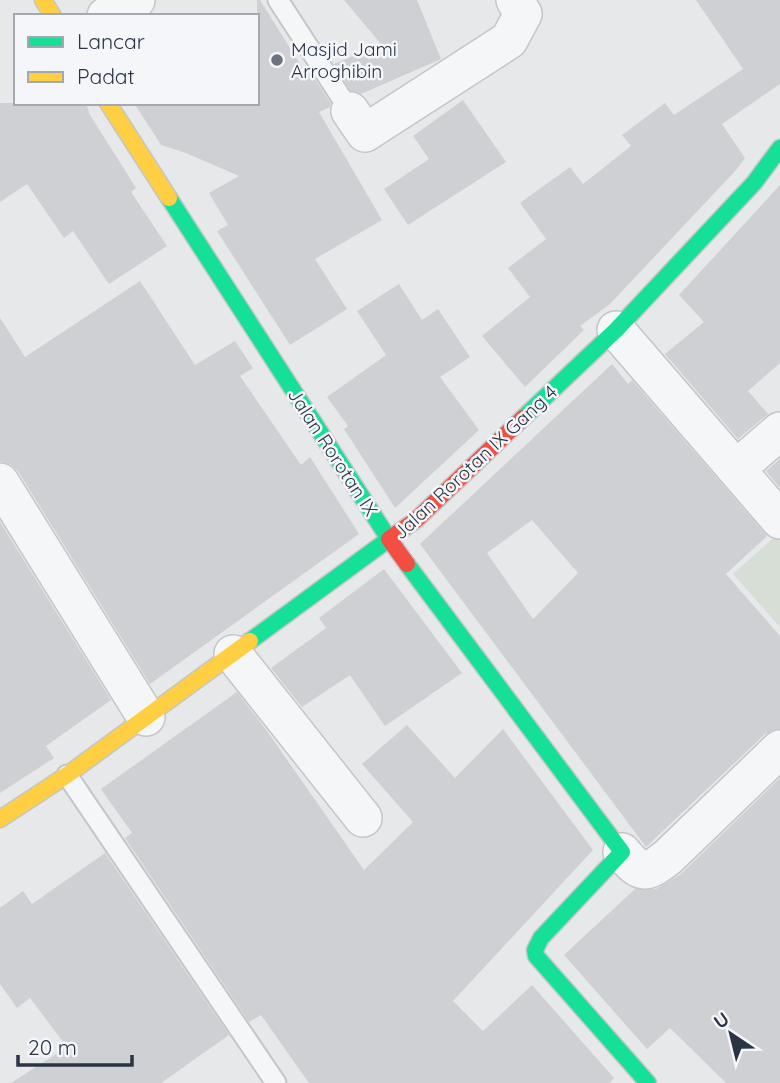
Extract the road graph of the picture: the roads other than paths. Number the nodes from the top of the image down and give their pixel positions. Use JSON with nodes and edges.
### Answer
{"nodes":[{"id":1,"x":136,"y":0,"type":"edge"},
{"id":2,"x":278,"y":0,"type":"edge"},
{"id":3,"x":515,"y":0,"type":"edge"},
{"id":4,"x":110,"y":14,"type":"edge"},
{"id":5,"x":109,"y":105,"type":"edge"},
{"id":6,"x":350,"y":111,"type":"joint"},
{"id":7,"x":780,"y":148,"type":"edge"},
{"id":8,"x":616,"y":330,"type":"junction"},
{"id":9,"x":780,"y":431,"type":"edge"},
{"id":10,"x":736,"y":469,"type":"junction"},
{"id":11,"x":0,"y":482,"type":"edge"},
{"id":12,"x":780,"y":520,"type":"edge"},
{"id":13,"x":388,"y":539,"type":"junction"},
{"id":14,"x":233,"y":654,"type":"junction"},
{"id":15,"x":146,"y":717,"type":"junction"},
{"id":16,"x":780,"y":749,"type":"edge"},
{"id":17,"x":66,"y":775,"type":"junction"},
{"id":18,"x":363,"y":818,"type":"dead end"},
{"id":19,"x":0,"y":819,"type":"edge"},
{"id":20,"x":622,"y":852,"type":"junction"},
{"id":21,"x":276,"y":1083,"type":"edge"},
{"id":22,"x":648,"y":1083,"type":"edge"}],
"edges":[{"from":1,"to":4,"type":"street"},
{"from":2,"to":6,"type":"lane"},
{"from":3,"to":6,"type":"street"},
{"from":5,"to":13,"type":"street","name":"Jalan Rorotan IX"},
{"from":7,"to":8,"type":"street","name":"Jalan Rorotan IX Gang 4"},
{"from":8,"to":10,"type":"street"},
{"from":8,"to":13,"type":"street","name":"Jalan Rorotan IX Gang 4"},
{"from":9,"to":10,"type":"street"},
{"from":10,"to":12,"type":"street"},
{"from":11,"to":15,"type":"street"},
{"from":13,"to":14,"type":"street"},
{"from":13,"to":20,"type":"street","name":"Jalan Rorotan IX Gang 4"},
{"from":14,"to":15,"type":"street"},
{"from":14,"to":18,"type":"street"},
{"from":15,"to":17,"type":"street"},
{"from":16,"to":20,"type":"street"},
{"from":17,"to":19,"type":"street"},
{"from":17,"to":21,"type":"lane"},
{"from":20,"to":22,"type":"street"}]}
